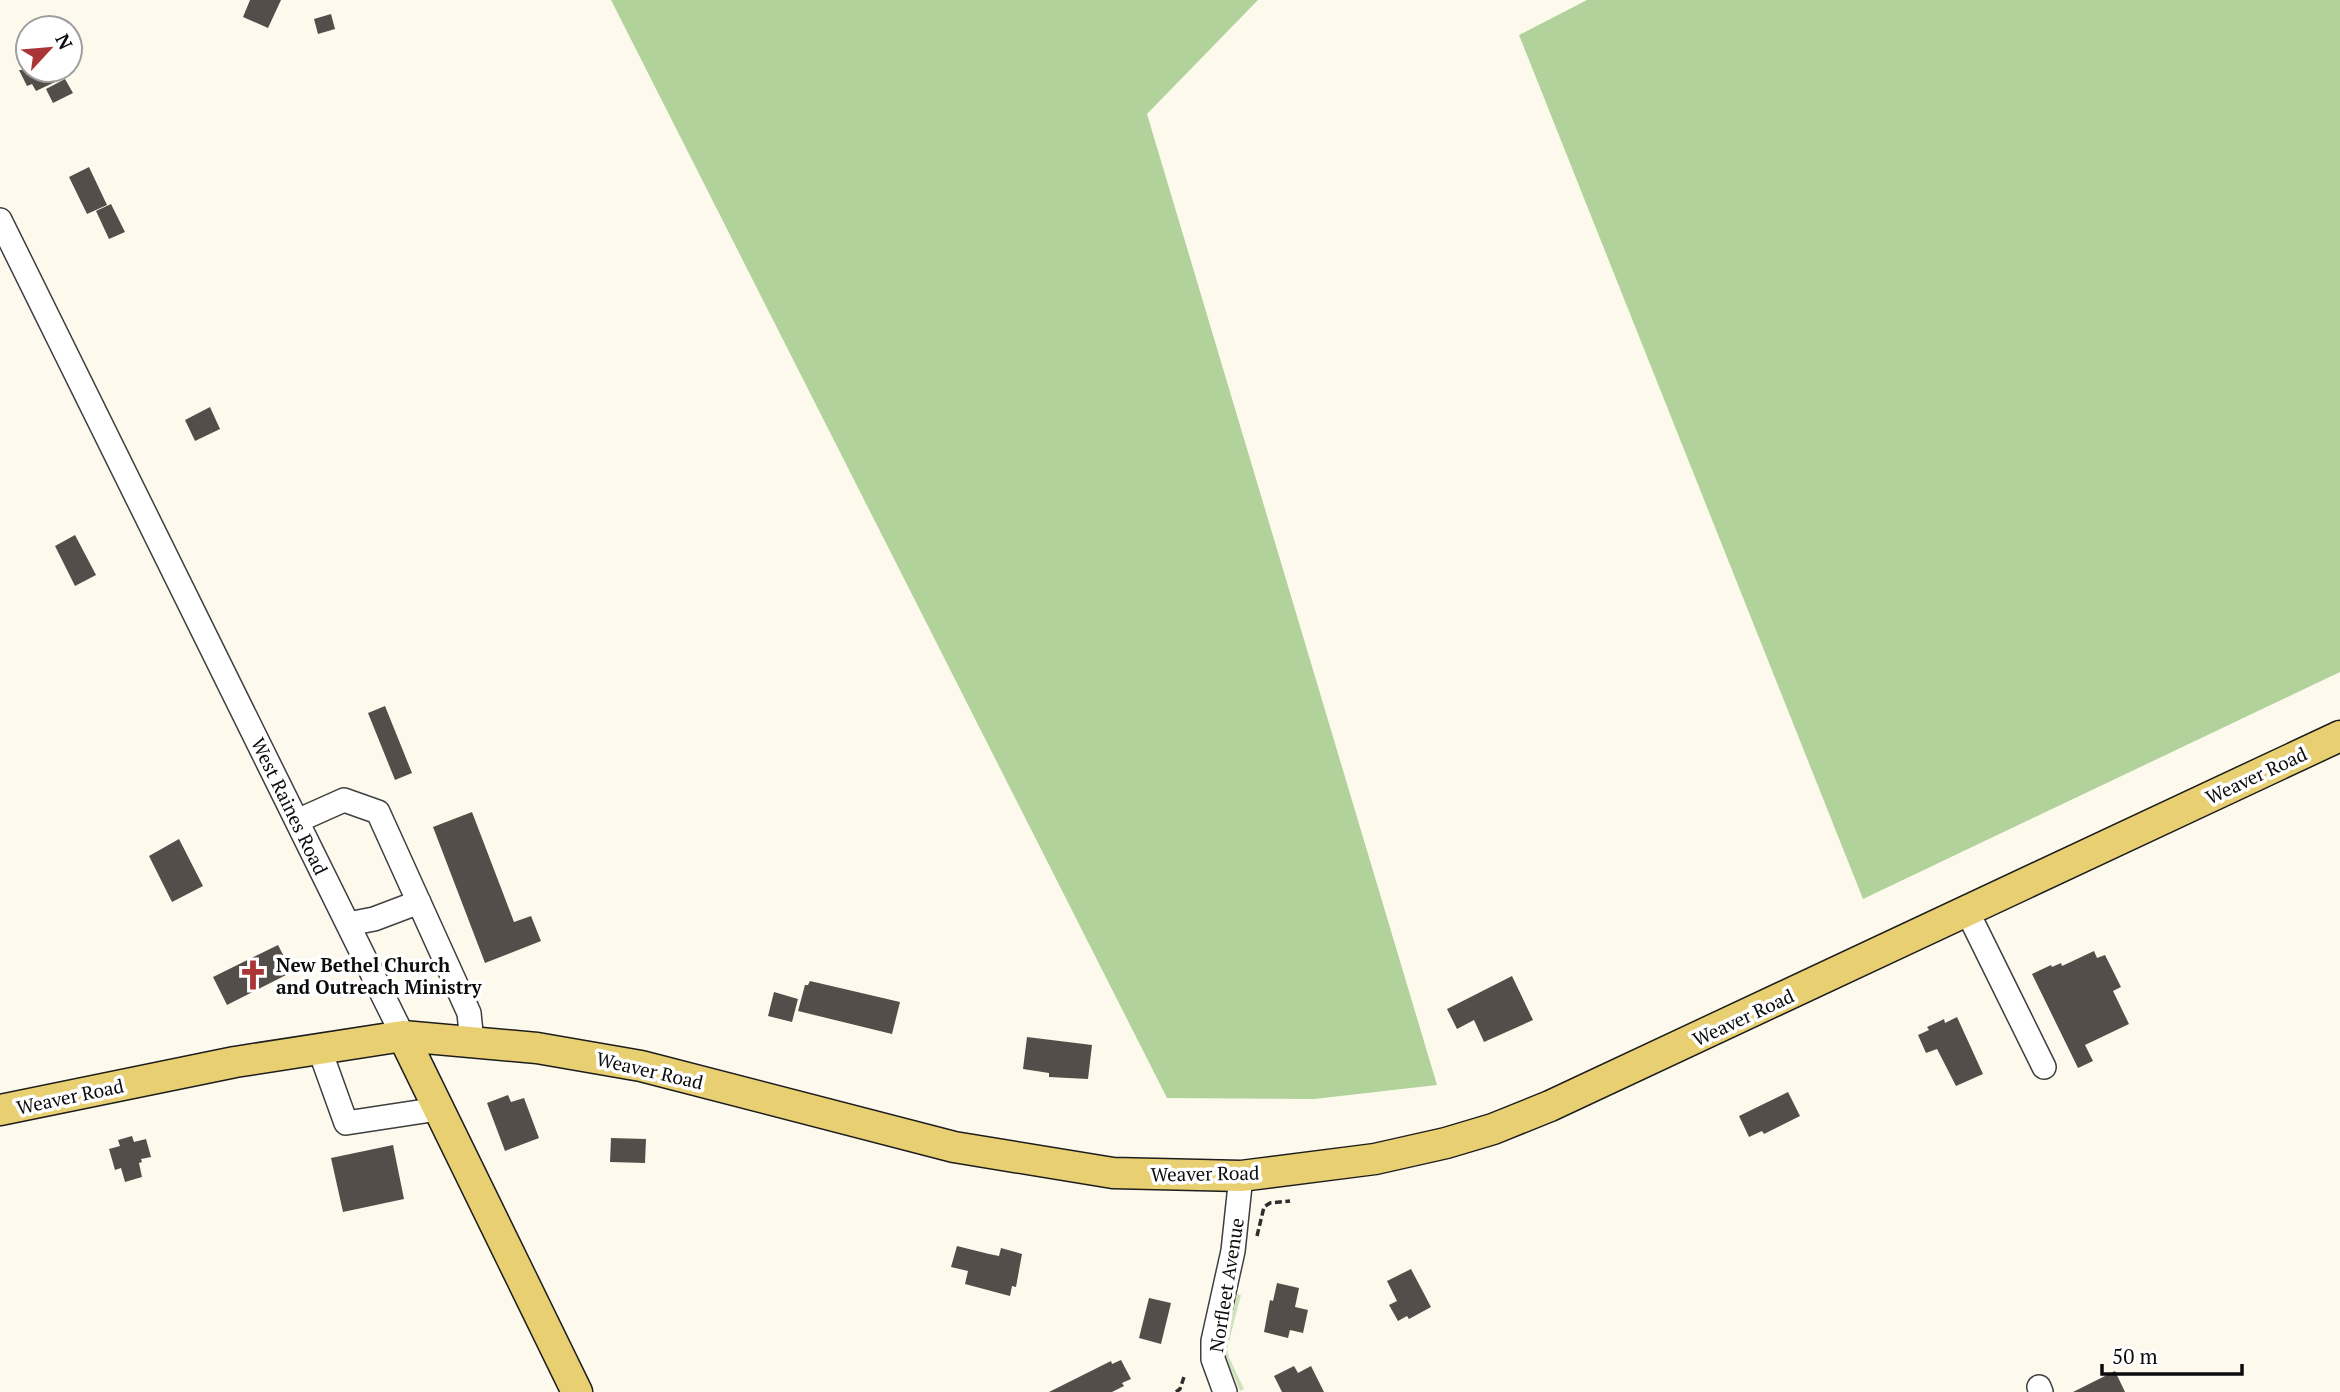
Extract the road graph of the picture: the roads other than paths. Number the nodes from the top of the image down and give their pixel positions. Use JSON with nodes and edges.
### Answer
{"nodes":[{"id":1,"x":0,"y":220,"type":"edge"},
{"id":2,"x":2340,"y":736,"type":"edge"},
{"id":3,"x":297,"y":821,"type":"junction"},
{"id":4,"x":419,"y":902,"type":"junction"},
{"id":5,"x":1967,"y":911,"type":"junction"},
{"id":6,"x":348,"y":924,"type":"junction"},
{"id":7,"x":403,"y":1036,"type":"junction"},
{"id":8,"x":472,"y":1042,"type":"junction"},
{"id":9,"x":319,"y":1048,"type":"junction"},
{"id":10,"x":2044,"y":1067,"type":"dead end"},
{"id":11,"x":438,"y":1109,"type":"junction"},
{"id":12,"x":0,"y":1110,"type":"edge"},
{"id":13,"x":1241,"y":1176,"type":"junction"},
{"id":14,"x":1223,"y":1391,"type":"edge"},
{"id":15,"x":577,"y":1392,"type":"edge"}],
"edges":[{"from":1,"to":3,"type":"street","name":"West Raines Road"},
{"from":2,"to":5,"type":"main road","name":"Weaver Road"},
{"from":3,"to":4,"type":"street"},
{"from":3,"to":6,"type":"street","name":"West Raines Road"},
{"from":4,"to":6,"type":"street"},
{"from":4,"to":8,"type":"street"},
{"from":5,"to":10,"type":"street"},
{"from":5,"to":13,"type":"main road","name":"Weaver Road"},
{"from":6,"to":7,"type":"street","name":"West Raines Road"},
{"from":7,"to":8,"type":"main road","name":"Weaver Road"},
{"from":7,"to":9,"type":"main road","name":"Weaver Road"},
{"from":7,"to":11,"type":"main road","name":"West Raines Road"},
{"from":8,"to":13,"type":"main road","name":"Weaver Road"},
{"from":9,"to":11,"type":"street"},
{"from":9,"to":12,"type":"main road","name":"Weaver Road"},
{"from":11,"to":15,"type":"main road","name":"West Raines Road"},
{"from":13,"to":14,"type":"street","name":"Norfleet Avenue"}]}
